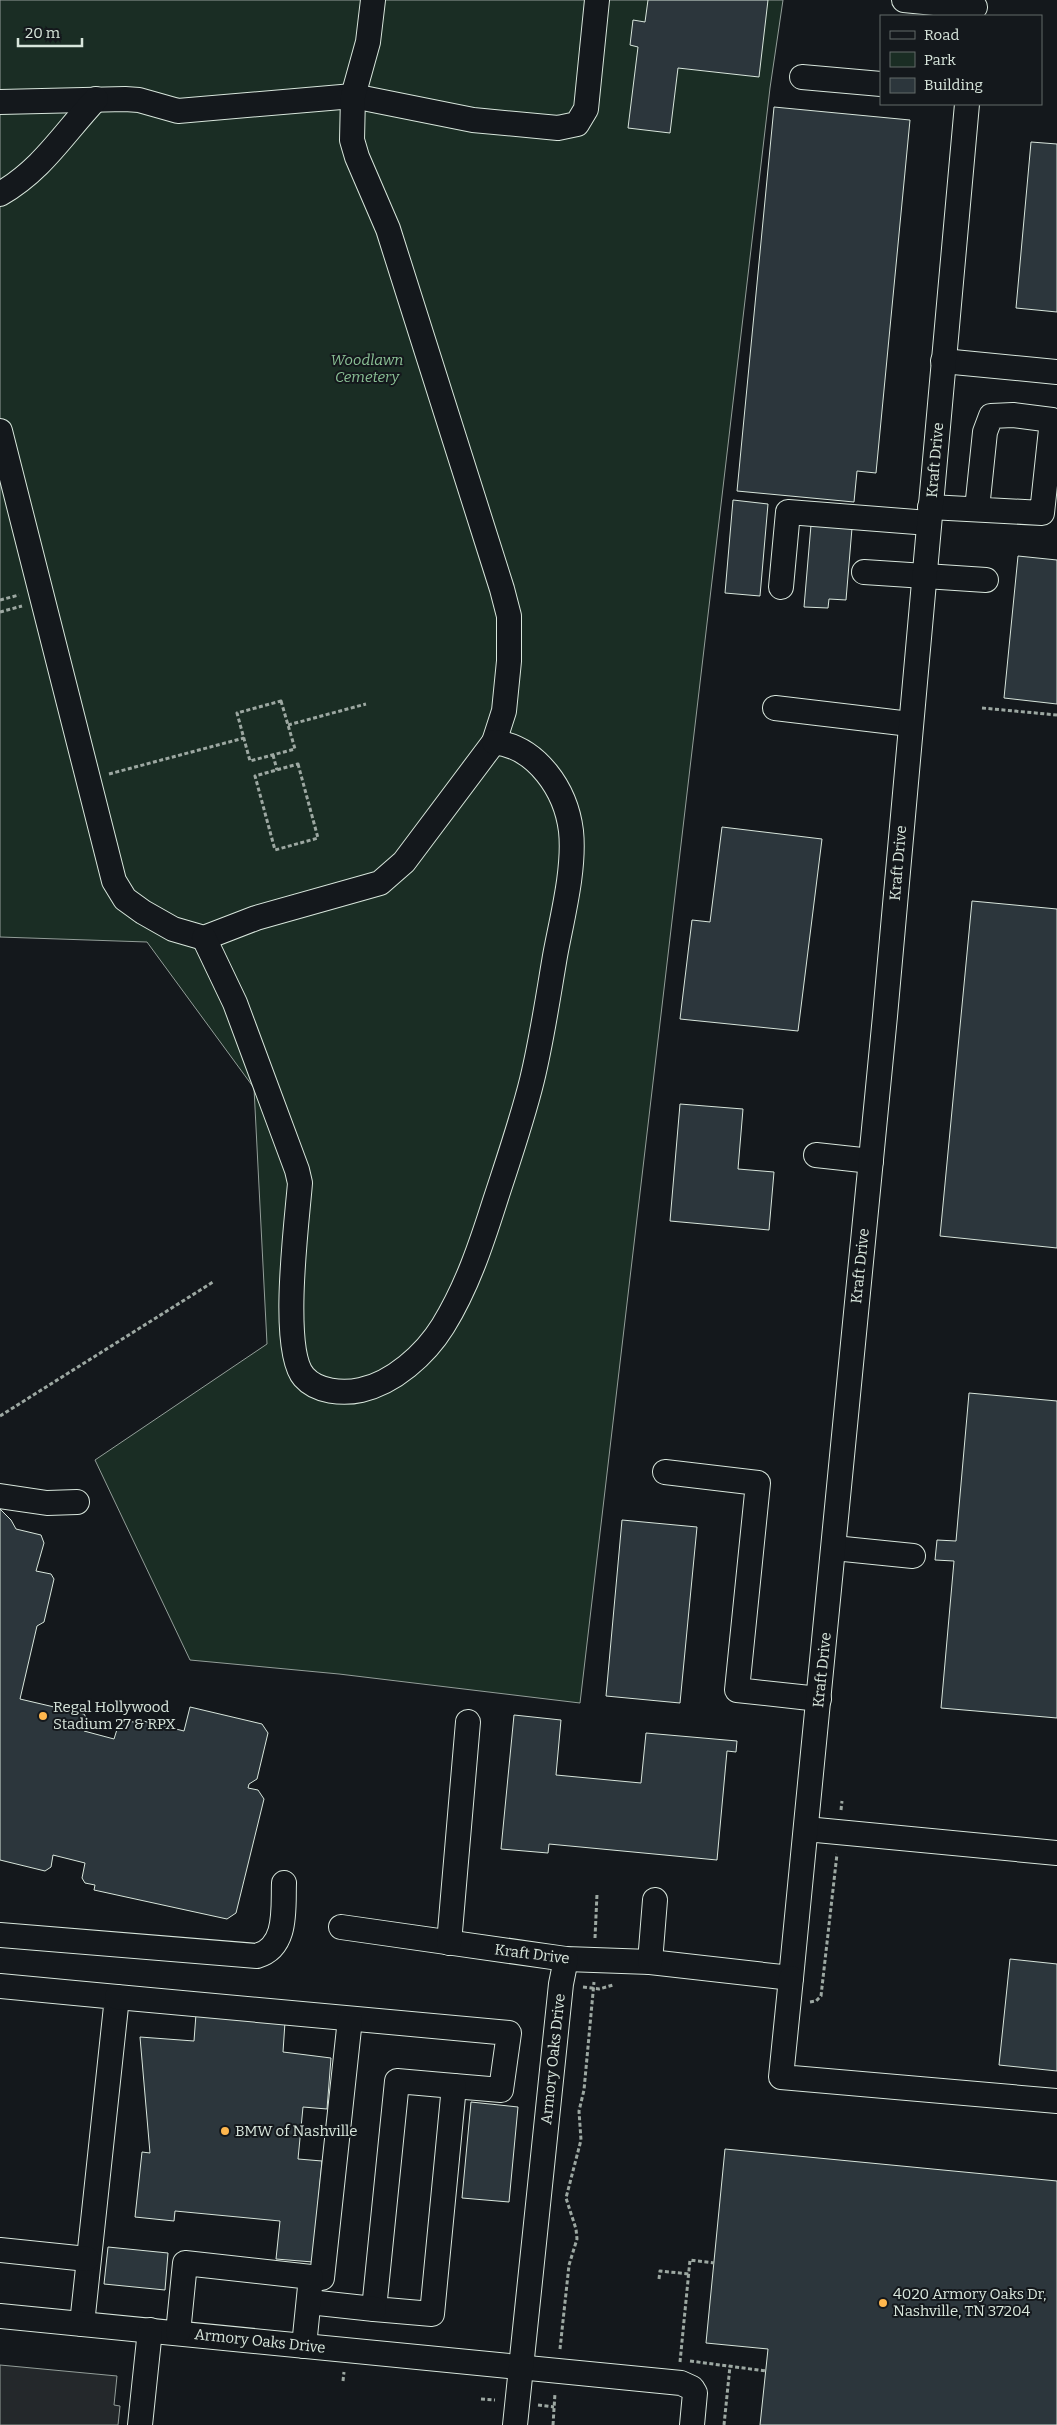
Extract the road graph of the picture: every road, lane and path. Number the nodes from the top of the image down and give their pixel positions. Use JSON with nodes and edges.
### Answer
{"nodes":[{"id":1,"x":373,"y":0,"type":"edge"},
{"id":2,"x":596,"y":0,"type":"edge"},
{"id":3,"x":904,"y":0,"type":"edge"},
{"id":4,"x":971,"y":8,"type":"edge"},
{"id":5,"x":802,"y":77,"type":"dead end"},
{"id":6,"x":880,"y":84,"type":"edge"},
{"id":7,"x":353,"y":96,"type":"junction"},
{"id":8,"x":96,"y":99,"type":"junction"},
{"id":9,"x":0,"y":102,"type":"edge"},
{"id":10,"x":967,"y":105,"type":"edge"},
{"id":11,"x":0,"y":194,"type":"edge"},
{"id":12,"x":944,"y":361,"type":"junction"},
{"id":13,"x":1057,"y":372,"type":"edge"},
{"id":14,"x":0,"y":431,"type":"edge"},
{"id":15,"x":977,"y":509,"type":"junction"},
{"id":16,"x":930,"y":515,"type":"junction"},
{"id":17,"x":864,"y":572,"type":"dead end"},
{"id":18,"x":924,"y":575,"type":"junction"},
{"id":19,"x":986,"y":580,"type":"dead end"},
{"id":20,"x":781,"y":587,"type":"dead end"},
{"id":21,"x":29,"y":604,"type":"dead end"},
{"id":22,"x":0,"y":612,"type":"edge"},
{"id":23,"x":366,"y":704,"type":"dead end"},
{"id":24,"x":774,"y":708,"type":"dead end"},
{"id":25,"x":982,"y":708,"type":"dead end"},
{"id":26,"x":1057,"y":715,"type":"edge"},
{"id":27,"x":910,"y":724,"type":"junction"},
{"id":28,"x":288,"y":725,"type":"junction"},
{"id":29,"x":244,"y":738,"type":"junction"},
{"id":30,"x":494,"y":742,"type":"junction"},
{"id":31,"x":273,"y":755,"type":"junction"},
{"id":32,"x":277,"y":770,"type":"junction"},
{"id":33,"x":88,"y":780,"type":"junction"},
{"id":34,"x":204,"y":938,"type":"junction"},
{"id":35,"x":816,"y":1155,"type":"dead end"},
{"id":36,"x":871,"y":1161,"type":"junction"},
{"id":37,"x":213,"y":1282,"type":"dead end"},
{"id":38,"x":0,"y":1416,"type":"edge"},
{"id":39,"x":665,"y":1472,"type":"dead end"},
{"id":40,"x":0,"y":1496,"type":"edge"},
{"id":41,"x":77,"y":1502,"type":"dead end"},
{"id":42,"x":834,"y":1548,"type":"junction"},
{"id":43,"x":913,"y":1556,"type":"dead end"},
{"id":44,"x":819,"y":1699,"type":"junction"},
{"id":45,"x":468,"y":1722,"type":"dead end"},
{"id":46,"x":806,"y":1829,"type":"junction"},
{"id":47,"x":837,"y":1846,"type":"dead end"},
{"id":48,"x":1057,"y":1853,"type":"edge"},
{"id":49,"x":284,"y":1883,"type":"dead end"},
{"id":50,"x":597,"y":1894,"type":"dead end"},
{"id":51,"x":655,"y":1900,"type":"dead end"},
{"id":52,"x":341,"y":1927,"type":"dead end"},
{"id":53,"x":0,"y":1935,"type":"edge"},
{"id":54,"x":449,"y":1943,"type":"junction"},
{"id":55,"x":566,"y":1960,"type":"junction"},
{"id":56,"x":594,"y":1960,"type":"junction"},
{"id":57,"x":650,"y":1962,"type":"junction"},
{"id":58,"x":790,"y":1978,"type":"junction"},
{"id":59,"x":619,"y":1983,"type":"dead end"},
{"id":60,"x":561,"y":1984,"type":"junction"},
{"id":61,"x":0,"y":1986,"type":"edge"},
{"id":62,"x":594,"y":1989,"type":"junction"},
{"id":63,"x":117,"y":1997,"type":"junction"},
{"id":64,"x":806,"y":2002,"type":"dead end"},
{"id":65,"x":350,"y":2018,"type":"junction"},
{"id":66,"x":454,"y":2086,"type":"junction"},
{"id":67,"x":1057,"y":2101,"type":"edge"},
{"id":68,"x":0,"y":2250,"type":"edge"},
{"id":69,"x":87,"y":2259,"type":"junction"},
{"id":70,"x":714,"y":2263,"type":"dead end"},
{"id":71,"x":689,"y":2274,"type":"junction"},
{"id":72,"x":311,"y":2277,"type":"junction"},
{"id":73,"x":659,"y":2280,"type":"dead end"},
{"id":74,"x":308,"y":2302,"type":"junction"},
{"id":75,"x":374,"y":2309,"type":"junction"},
{"id":76,"x":0,"y":2316,"type":"edge"},
{"id":77,"x":82,"y":2324,"type":"junction"},
{"id":78,"x":150,"y":2330,"type":"junction"},
{"id":79,"x":178,"y":2333,"type":"junction"},
{"id":80,"x":304,"y":2346,"type":"junction"},
{"id":81,"x":670,"y":2358,"type":"dead end"},
{"id":82,"x":680,"y":2360,"type":"junction"},
{"id":83,"x":730,"y":2366,"type":"junction"},
{"id":84,"x":521,"y":2367,"type":"junction"},
{"id":85,"x":766,"y":2370,"type":"dead end"},
{"id":86,"x":558,"y":2371,"type":"junction"},
{"id":87,"x":678,"y":2383,"type":"junction"},
{"id":88,"x":140,"y":2425,"type":"edge"},
{"id":89,"x":515,"y":2425,"type":"edge"},
{"id":90,"x":553,"y":2425,"type":"edge"},
{"id":91,"x":692,"y":2425,"type":"edge"},
{"id":92,"x":724,"y":2425,"type":"edge"}],
"edges":[{"from":1,"to":7,"type":"street"},
{"from":2,"to":7,"type":"street"},
{"from":3,"to":4,"type":"street"},
{"from":5,"to":6,"type":"street"},
{"from":7,"to":8,"type":"street"},
{"from":7,"to":30,"type":"street"},
{"from":8,"to":9,"type":"street"},
{"from":8,"to":11,"type":"street"},
{"from":10,"to":12,"type":"street","name":"Kraft Drive"},
{"from":12,"to":13,"type":"street"},
{"from":12,"to":16,"type":"street","name":"Kraft Drive"},
{"from":14,"to":33,"type":"street"},
{"from":15,"to":15,"type":"street"},
{"from":15,"to":16,"type":"street"},
{"from":16,"to":18,"type":"street","name":"Kraft Drive"},
{"from":16,"to":20,"type":"street"},
{"from":17,"to":18,"type":"street"},
{"from":18,"to":19,"type":"street"},
{"from":18,"to":27,"type":"street","name":"Kraft Drive"},
{"from":21,"to":22,"type":"path"},
{"from":23,"to":28,"type":"path"},
{"from":24,"to":27,"type":"street"},
{"from":25,"to":26,"type":"path"},
{"from":27,"to":36,"type":"street","name":"Kraft Drive"},
{"from":28,"to":29,"type":"path"},
{"from":28,"to":31,"type":"path"},
{"from":29,"to":31,"type":"path"},
{"from":29,"to":33,"type":"path"},
{"from":30,"to":34,"type":"street"},
{"from":30,"to":34,"type":"street"},
{"from":31,"to":32,"type":"path"},
{"from":32,"to":32,"type":"path"},
{"from":33,"to":34,"type":"street"},
{"from":35,"to":36,"type":"street"},
{"from":36,"to":42,"type":"street","name":"Kraft Drive"},
{"from":37,"to":38,"type":"path"},
{"from":39,"to":44,"type":"street"},
{"from":40,"to":41,"type":"street"},
{"from":42,"to":43,"type":"street"},
{"from":42,"to":44,"type":"street","name":"Kraft Drive"},
{"from":44,"to":46,"type":"street","name":"Kraft Drive"},
{"from":45,"to":54,"type":"street"},
{"from":46,"to":48,"type":"street"},
{"from":46,"to":58,"type":"street","name":"Kraft Drive"},
{"from":47,"to":64,"type":"path"},
{"from":49,"to":53,"type":"street"},
{"from":50,"to":56,"type":"path"},
{"from":51,"to":57,"type":"street"},
{"from":52,"to":54,"type":"street","name":"Kraft Drive"},
{"from":54,"to":55,"type":"street","name":"Kraft Drive"},
{"from":55,"to":56,"type":"street","name":"Kraft Drive"},
{"from":55,"to":60,"type":"street","name":"Armory Oaks Drive"},
{"from":56,"to":57,"type":"street","name":"Kraft Drive"},
{"from":56,"to":62,"type":"path"},
{"from":57,"to":58,"type":"street","name":"Kraft Drive"},
{"from":58,"to":67,"type":"street"},
{"from":59,"to":62,"type":"path"},
{"from":60,"to":62,"type":"path"},
{"from":60,"to":84,"type":"street","name":"Armory Oaks Drive"},
{"from":61,"to":63,"type":"street"},
{"from":62,"to":86,"type":"path"},
{"from":63,"to":65,"type":"street"},
{"from":63,"to":69,"type":"street"},
{"from":65,"to":66,"type":"street"},
{"from":65,"to":72,"type":"street"},
{"from":66,"to":75,"type":"street"},
{"from":66,"to":75,"type":"street"},
{"from":68,"to":69,"type":"street"},
{"from":69,"to":77,"type":"street"},
{"from":70,"to":71,"type":"path"},
{"from":71,"to":73,"type":"path"},
{"from":71,"to":82,"type":"path"},
{"from":72,"to":74,"type":"street"},
{"from":72,"to":79,"type":"street"},
{"from":74,"to":75,"type":"street"},
{"from":74,"to":80,"type":"street"},
{"from":76,"to":77,"type":"street","name":"Armory Oaks Drive"},
{"from":77,"to":78,"type":"street","name":"Armory Oaks Drive"},
{"from":78,"to":79,"type":"street","name":"Armory Oaks Drive"},
{"from":78,"to":88,"type":"street"},
{"from":79,"to":80,"type":"street","name":"Armory Oaks Drive"},
{"from":80,"to":84,"type":"street","name":"Armory Oaks Drive"},
{"from":81,"to":82,"type":"path"},
{"from":82,"to":83,"type":"path"},
{"from":82,"to":87,"type":"path"},
{"from":83,"to":85,"type":"path"},
{"from":83,"to":92,"type":"path"},
{"from":84,"to":86,"type":"street"},
{"from":84,"to":89,"type":"street","name":"Armory Oaks Drive"},
{"from":86,"to":87,"type":"street"},
{"from":86,"to":90,"type":"path"},
{"from":87,"to":91,"type":"street"}]}
